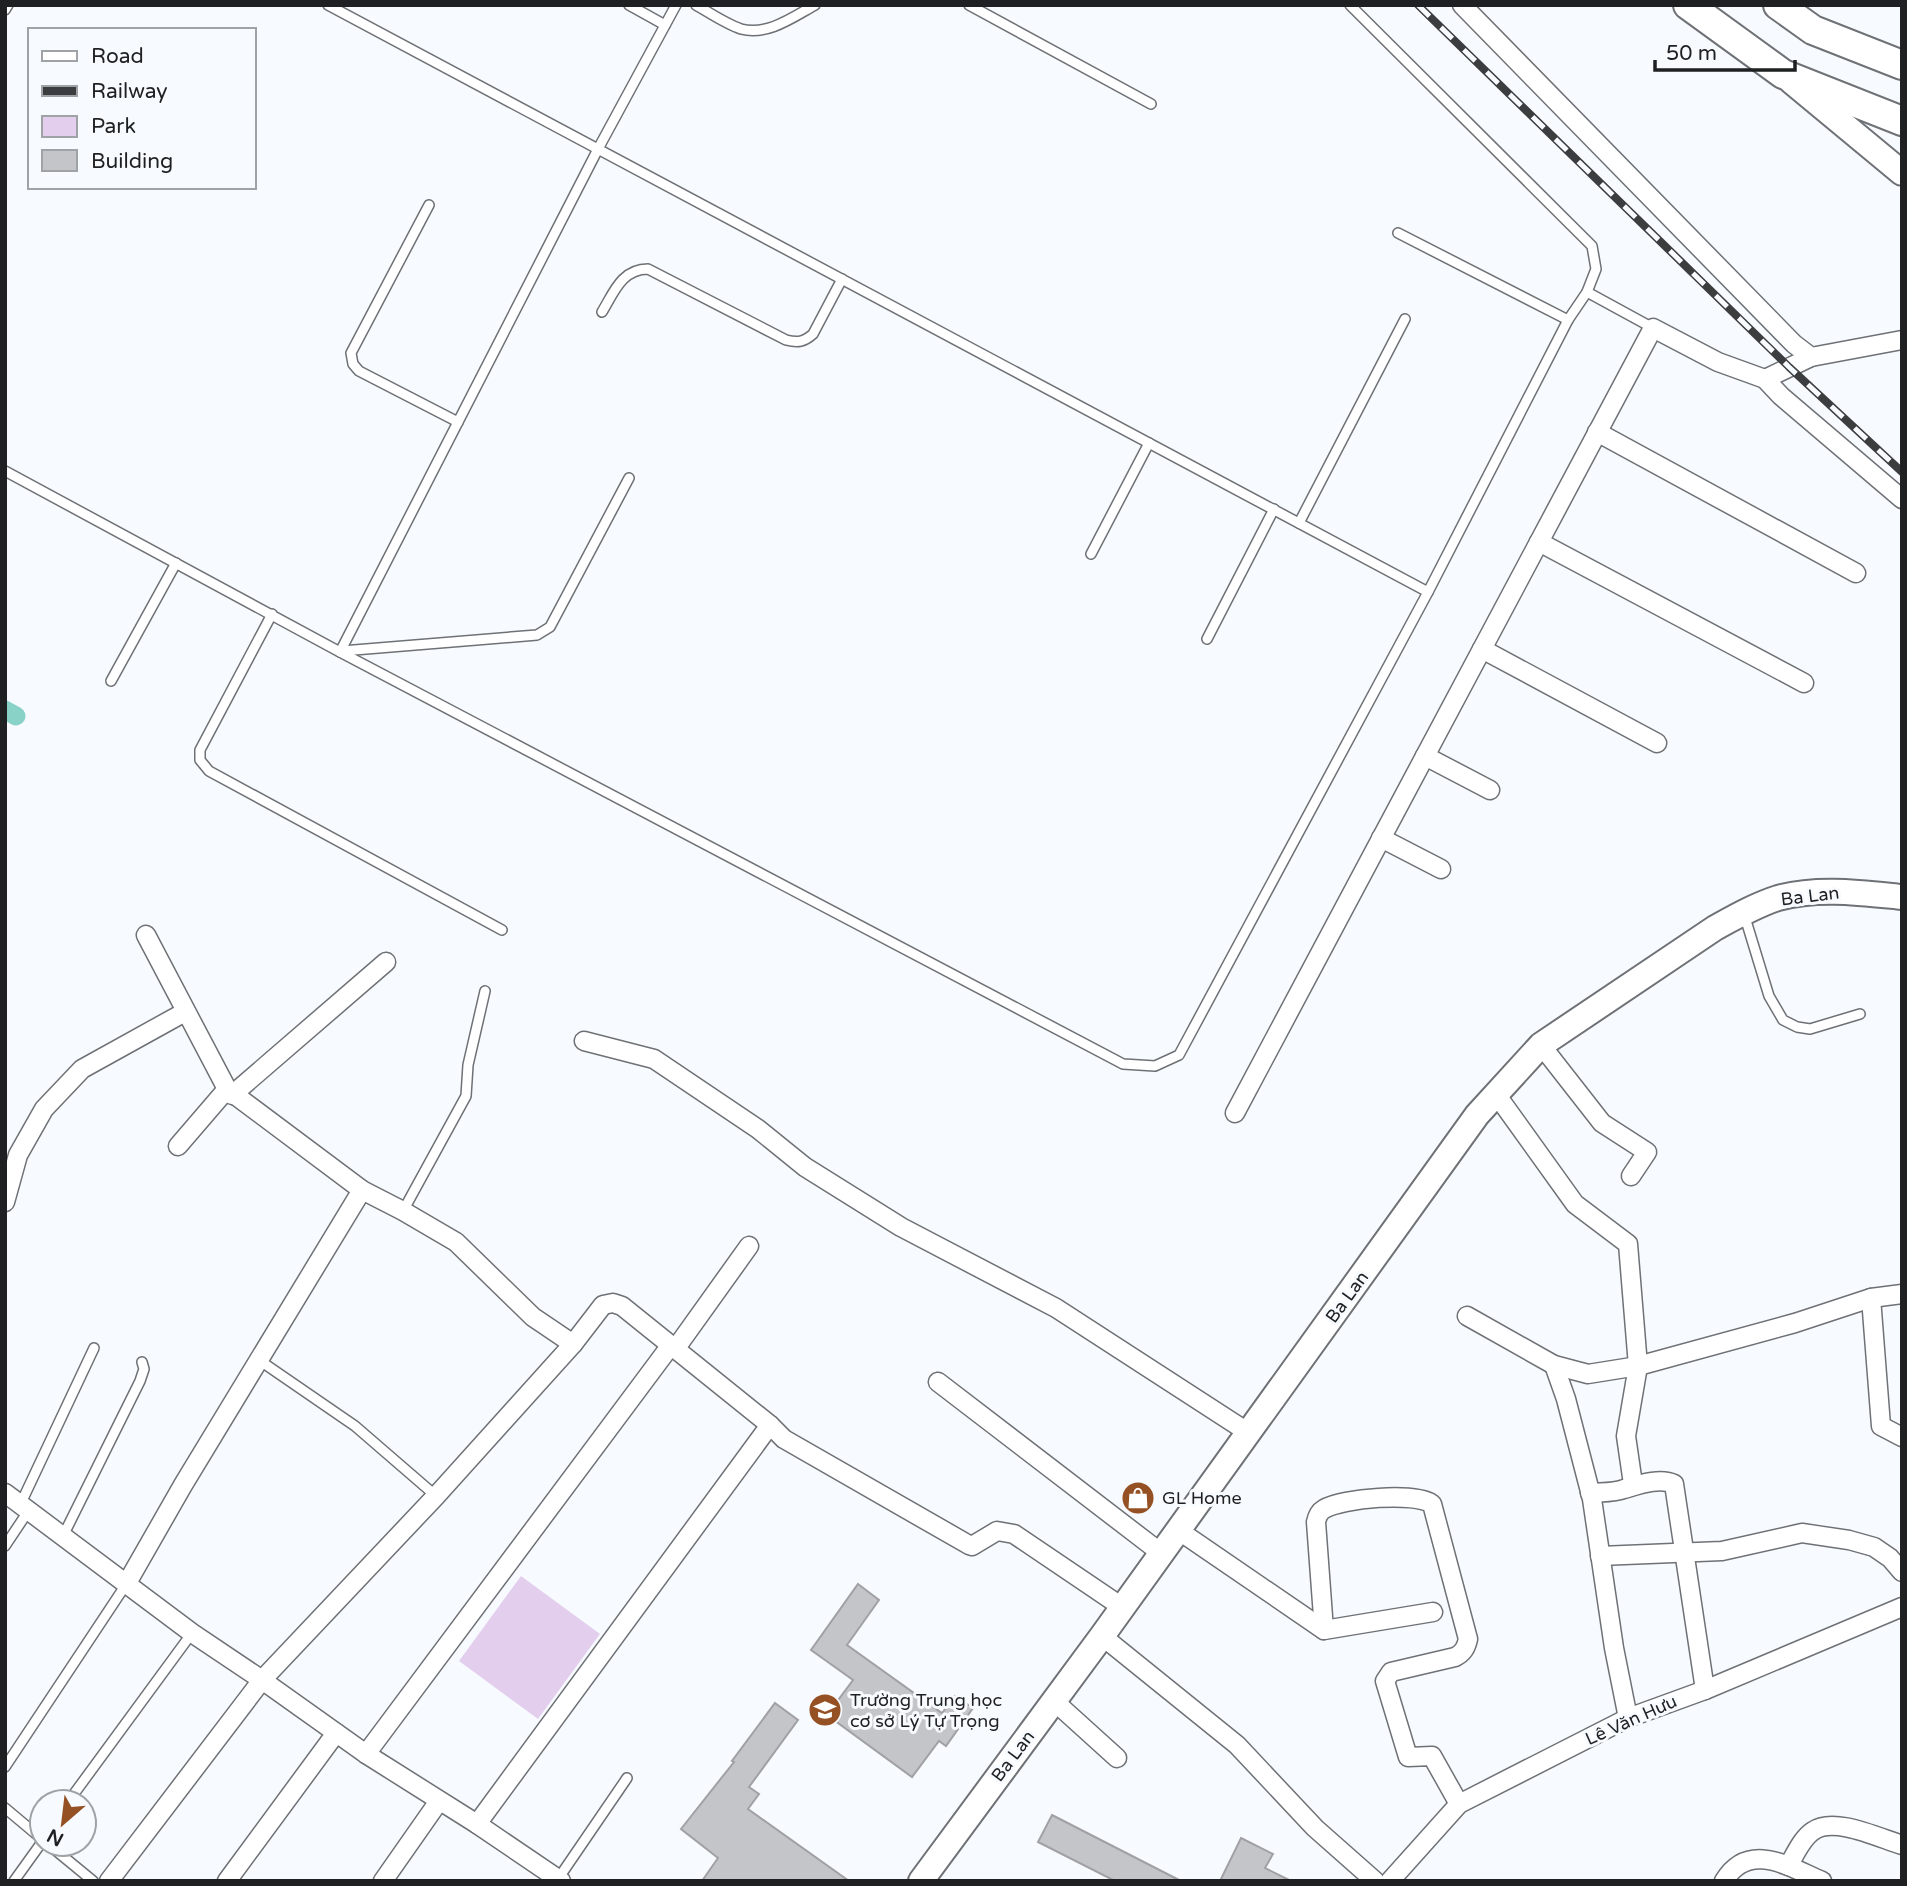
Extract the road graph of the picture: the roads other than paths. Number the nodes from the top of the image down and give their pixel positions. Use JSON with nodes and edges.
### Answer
{"nodes":[{"id":1,"x":328,"y":5,"type":"edge"},
{"id":2,"x":629,"y":5,"type":"edge"},
{"id":3,"x":676,"y":5,"type":"edge"},
{"id":4,"x":696,"y":5,"type":"edge"},
{"id":5,"x":815,"y":5,"type":"edge"},
{"id":6,"x":969,"y":5,"type":"edge"},
{"id":7,"x":1350,"y":5,"type":"edge"},
{"id":8,"x":1462,"y":5,"type":"edge"},
{"id":9,"x":1688,"y":5,"type":"edge"},
{"id":10,"x":1778,"y":5,"type":"edge"},
{"id":11,"x":666,"y":25,"type":"junction"},
{"id":12,"x":1902,"y":65,"type":"edge"},
{"id":13,"x":1783,"y":74,"type":"junction"},
{"id":14,"x":1151,"y":104,"type":"dead end"},
{"id":15,"x":1902,"y":121,"type":"edge"},
{"id":16,"x":598,"y":149,"type":"junction"},
{"id":17,"x":1902,"y":173,"type":"edge"},
{"id":18,"x":429,"y":205,"type":"dead end"},
{"id":19,"x":1398,"y":233,"type":"dead end"},
{"id":20,"x":842,"y":279,"type":"junction"},
{"id":21,"x":1587,"y":292,"type":"junction"},
{"id":22,"x":602,"y":312,"type":"dead end"},
{"id":23,"x":1405,"y":319,"type":"dead end"},
{"id":24,"x":1568,"y":320,"type":"junction"},
{"id":25,"x":1653,"y":328,"type":"junction"},
{"id":26,"x":1902,"y":340,"type":"edge"},
{"id":27,"x":1811,"y":357,"type":"junction"},
{"id":28,"x":1765,"y":379,"type":"junction"},
{"id":29,"x":458,"y":422,"type":"junction"},
{"id":30,"x":1597,"y":432,"type":"junction"},
{"id":31,"x":1149,"y":443,"type":"junction"},
{"id":32,"x":5,"y":471,"type":"edge"},
{"id":33,"x":629,"y":478,"type":"dead end"},
{"id":34,"x":1902,"y":499,"type":"edge"},
{"id":35,"x":1273,"y":509,"type":"junction"},
{"id":36,"x":1300,"y":523,"type":"junction"},
{"id":37,"x":1539,"y":542,"type":"junction"},
{"id":38,"x":1091,"y":554,"type":"dead end"},
{"id":39,"x":176,"y":563,"type":"junction"},
{"id":40,"x":1856,"y":573,"type":"dead end"},
{"id":41,"x":1428,"y":592,"type":"junction"},
{"id":42,"x":272,"y":614,"type":"junction"},
{"id":43,"x":1207,"y":639,"type":"dead end"},
{"id":44,"x":1482,"y":649,"type":"junction"},
{"id":45,"x":340,"y":652,"type":"junction"},
{"id":46,"x":111,"y":681,"type":"dead end"},
{"id":47,"x":1804,"y":682,"type":"dead end"},
{"id":48,"x":1657,"y":743,"type":"dead end"},
{"id":49,"x":1425,"y":756,"type":"junction"},
{"id":50,"x":1490,"y":790,"type":"dead end"},
{"id":51,"x":1381,"y":838,"type":"junction"},
{"id":52,"x":1441,"y":869,"type":"dead end"},
{"id":53,"x":1902,"y":897,"type":"edge"},
{"id":54,"x":1743,"y":912,"type":"junction"},
{"id":55,"x":502,"y":929,"type":"dead end"},
{"id":56,"x":146,"y":935,"type":"dead end"},
{"id":57,"x":386,"y":962,"type":"dead end"},
{"id":58,"x":485,"y":991,"type":"dead end"},
{"id":59,"x":185,"y":1012,"type":"junction"},
{"id":60,"x":1860,"y":1014,"type":"dead end"},
{"id":61,"x":584,"y":1041,"type":"dead end"},
{"id":62,"x":1541,"y":1045,"type":"junction"},
{"id":63,"x":229,"y":1092,"type":"junction"},
{"id":64,"x":1496,"y":1094,"type":"junction"},
{"id":65,"x":1235,"y":1113,"type":"dead end"},
{"id":66,"x":178,"y":1146,"type":"dead end"},
{"id":67,"x":1631,"y":1176,"type":"dead end"},
{"id":68,"x":362,"y":1190,"type":"junction"},
{"id":69,"x":5,"y":1202,"type":"edge"},
{"id":70,"x":403,"y":1211,"type":"junction"},
{"id":71,"x":749,"y":1246,"type":"dead end"},
{"id":72,"x":1902,"y":1294,"type":"edge"},
{"id":73,"x":1871,"y":1298,"type":"junction"},
{"id":74,"x":1467,"y":1316,"type":"dead end"},
{"id":75,"x":573,"y":1344,"type":"junction"},
{"id":76,"x":673,"y":1346,"type":"junction"},
{"id":77,"x":94,"y":1348,"type":"dead end"},
{"id":78,"x":259,"y":1360,"type":"junction"},
{"id":79,"x":142,"y":1362,"type":"dead end"},
{"id":80,"x":1554,"y":1365,"type":"junction"},
{"id":81,"x":1638,"y":1366,"type":"junction"},
{"id":82,"x":938,"y":1382,"type":"dead end"},
{"id":83,"x":770,"y":1425,"type":"junction"},
{"id":84,"x":1249,"y":1433,"type":"junction"},
{"id":85,"x":1902,"y":1437,"type":"edge"},
{"id":86,"x":1633,"y":1484,"type":"junction"},
{"id":87,"x":5,"y":1493,"type":"edge"},
{"id":88,"x":1590,"y":1493,"type":"junction"},
{"id":89,"x":436,"y":1496,"type":"junction"},
{"id":90,"x":25,"y":1506,"type":"junction"},
{"id":91,"x":1178,"y":1530,"type":"junction"},
{"id":92,"x":63,"y":1536,"type":"junction"},
{"id":93,"x":5,"y":1546,"type":"edge"},
{"id":94,"x":1684,"y":1551,"type":"junction"},
{"id":95,"x":1161,"y":1553,"type":"junction"},
{"id":96,"x":1600,"y":1556,"type":"junction"},
{"id":97,"x":1902,"y":1572,"type":"edge"},
{"id":98,"x":127,"y":1583,"type":"junction"},
{"id":99,"x":1122,"y":1607,"type":"junction"},
{"id":100,"x":1898,"y":1609,"type":"edge"},
{"id":101,"x":1433,"y":1612,"type":"dead end"},
{"id":102,"x":1902,"y":1628,"type":"edge"},
{"id":103,"x":1324,"y":1630,"type":"junction"},
{"id":104,"x":192,"y":1633,"type":"junction"},
{"id":105,"x":1102,"y":1636,"type":"junction"},
{"id":106,"x":262,"y":1680,"type":"junction"},
{"id":107,"x":1705,"y":1690,"type":"junction"},
{"id":108,"x":1054,"y":1701,"type":"junction"},
{"id":109,"x":1628,"y":1717,"type":"junction"},
{"id":110,"x":336,"y":1733,"type":"junction"},
{"id":111,"x":366,"y":1754,"type":"junction"},
{"id":112,"x":1117,"y":1758,"type":"dead end"},
{"id":113,"x":5,"y":1767,"type":"edge"},
{"id":114,"x":627,"y":1778,"type":"dead end"},
{"id":115,"x":78,"y":1788,"type":"edge"},
{"id":116,"x":439,"y":1801,"type":"junction"},
{"id":117,"x":1459,"y":1804,"type":"junction"},
{"id":118,"x":5,"y":1808,"type":"edge"},
{"id":119,"x":477,"y":1824,"type":"junction"},
{"id":120,"x":28,"y":1828,"type":"edge"},
{"id":121,"x":1902,"y":1845,"type":"edge"},
{"id":122,"x":30,"y":1858,"type":"edge"},
{"id":123,"x":65,"y":1858,"type":"edge"},
{"id":124,"x":1788,"y":1866,"type":"junction"},
{"id":125,"x":558,"y":1880,"type":"edge"},
{"id":126,"x":14,"y":1881,"type":"edge"},
{"id":127,"x":93,"y":1881,"type":"edge"},
{"id":128,"x":109,"y":1881,"type":"edge"},
{"id":129,"x":227,"y":1881,"type":"edge"},
{"id":130,"x":383,"y":1881,"type":"edge"},
{"id":131,"x":920,"y":1881,"type":"edge"},
{"id":132,"x":1375,"y":1881,"type":"edge"},
{"id":133,"x":1390,"y":1881,"type":"edge"},
{"id":134,"x":1724,"y":1881,"type":"edge"},
{"id":135,"x":1822,"y":1881,"type":"edge"}],
"edges":[{"from":1,"to":16,"type":"lane"},
{"from":2,"to":11,"type":"lane"},
{"from":3,"to":11,"type":"lane"},
{"from":4,"to":5,"type":"lane"},
{"from":6,"to":14,"type":"lane"},
{"from":7,"to":21,"type":"lane"},
{"from":8,"to":27,"type":"street"},
{"from":9,"to":13,"type":"main road"},
{"from":10,"to":12,"type":"main road"},
{"from":11,"to":16,"type":"lane"},
{"from":13,"to":15,"type":"main road"},
{"from":13,"to":17,"type":"street"},
{"from":16,"to":20,"type":"lane"},
{"from":16,"to":29,"type":"lane"},
{"from":18,"to":29,"type":"lane"},
{"from":19,"to":24,"type":"lane"},
{"from":20,"to":22,"type":"lane"},
{"from":20,"to":31,"type":"lane"},
{"from":21,"to":24,"type":"lane"},
{"from":21,"to":25,"type":"lane"},
{"from":23,"to":36,"type":"lane"},
{"from":24,"to":41,"type":"lane"},
{"from":25,"to":28,"type":"street"},
{"from":25,"to":30,"type":"street"},
{"from":26,"to":27,"type":"street"},
{"from":27,"to":28,"type":"street"},
{"from":28,"to":34,"type":"street"},
{"from":29,"to":45,"type":"lane"},
{"from":30,"to":37,"type":"street"},
{"from":30,"to":40,"type":"street"},
{"from":31,"to":35,"type":"lane"},
{"from":31,"to":38,"type":"lane"},
{"from":32,"to":39,"type":"lane"},
{"from":33,"to":45,"type":"lane"},
{"from":35,"to":36,"type":"lane"},
{"from":35,"to":43,"type":"lane"},
{"from":36,"to":41,"type":"lane"},
{"from":37,"to":44,"type":"street"},
{"from":37,"to":47,"type":"street"},
{"from":39,"to":42,"type":"lane"},
{"from":39,"to":46,"type":"lane"},
{"from":41,"to":45,"type":"lane"},
{"from":42,"to":45,"type":"lane"},
{"from":42,"to":55,"type":"lane"},
{"from":44,"to":48,"type":"street"},
{"from":44,"to":49,"type":"street"},
{"from":49,"to":50,"type":"street"},
{"from":49,"to":51,"type":"street"},
{"from":51,"to":52,"type":"street"},
{"from":51,"to":65,"type":"street"},
{"from":53,"to":54,"type":"street","name":"Ba Lan"},
{"from":54,"to":60,"type":"lane"},
{"from":54,"to":62,"type":"street","name":"Ba Lan"},
{"from":56,"to":59,"type":"street"},
{"from":57,"to":63,"type":"street"},
{"from":58,"to":70,"type":"lane"},
{"from":59,"to":63,"type":"street"},
{"from":59,"to":69,"type":"street"},
{"from":61,"to":84,"type":"street"},
{"from":62,"to":64,"type":"street","name":"Ba Lan"},
{"from":62,"to":67,"type":"street"},
{"from":63,"to":66,"type":"street"},
{"from":63,"to":68,"type":"street"},
{"from":64,"to":81,"type":"street"},
{"from":64,"to":84,"type":"street","name":"Ba Lan"},
{"from":68,"to":70,"type":"street"},
{"from":68,"to":78,"type":"street"},
{"from":70,"to":75,"type":"street"},
{"from":71,"to":76,"type":"street"},
{"from":72,"to":73,"type":"street"},
{"from":73,"to":81,"type":"street"},
{"from":73,"to":85,"type":"street"},
{"from":74,"to":80,"type":"street"},
{"from":75,"to":76,"type":"street"},
{"from":75,"to":89,"type":"street"},
{"from":76,"to":83,"type":"street"},
{"from":76,"to":111,"type":"street"},
{"from":77,"to":90,"type":"lane"},
{"from":78,"to":89,"type":"lane"},
{"from":78,"to":98,"type":"street"},
{"from":79,"to":92,"type":"lane"},
{"from":80,"to":81,"type":"street"},
{"from":80,"to":88,"type":"street"},
{"from":81,"to":86,"type":"street"},
{"from":82,"to":95,"type":"street"},
{"from":83,"to":99,"type":"street"},
{"from":83,"to":119,"type":"street"},
{"from":84,"to":91,"type":"street","name":"Ba Lan"},
{"from":86,"to":88,"type":"street"},
{"from":86,"to":94,"type":"street"},
{"from":87,"to":90,"type":"street"},
{"from":88,"to":96,"type":"street"},
{"from":89,"to":106,"type":"street"},
{"from":90,"to":92,"type":"street"},
{"from":90,"to":93,"type":"lane"},
{"from":91,"to":95,"type":"street","name":"Ba Lan"},
{"from":91,"to":103,"type":"street"},
{"from":92,"to":98,"type":"street"},
{"from":94,"to":96,"type":"street"},
{"from":94,"to":97,"type":"street"},
{"from":94,"to":107,"type":"street"},
{"from":95,"to":99,"type":"street","name":"Ba Lan"},
{"from":96,"to":109,"type":"street"},
{"from":98,"to":104,"type":"street"},
{"from":98,"to":113,"type":"lane"},
{"from":99,"to":105,"type":"street","name":"Ba Lan"},
{"from":100,"to":102,"type":"street"},
{"from":100,"to":107,"type":"street","name":"Lê Văn Hưu"},
{"from":101,"to":103,"type":"street"},
{"from":103,"to":117,"type":"street"},
{"from":104,"to":106,"type":"street"},
{"from":104,"to":115,"type":"lane"},
{"from":105,"to":108,"type":"street","name":"Ba Lan"},
{"from":105,"to":132,"type":"street"},
{"from":106,"to":110,"type":"street"},
{"from":106,"to":128,"type":"street"},
{"from":107,"to":109,"type":"street","name":"Lê Văn Hưu"},
{"from":108,"to":112,"type":"street"},
{"from":108,"to":131,"type":"street","name":"Ba Lan"},
{"from":109,"to":117,"type":"street","name":"Lê Văn Hưu"},
{"from":110,"to":111,"type":"street"},
{"from":110,"to":129,"type":"street"},
{"from":111,"to":116,"type":"street"},
{"from":114,"to":125,"type":"lane"},
{"from":116,"to":119,"type":"street"},
{"from":116,"to":130,"type":"street"},
{"from":117,"to":133,"type":"street","name":"Lê Văn Hưu"},
{"from":118,"to":120,"type":"lane"},
{"from":119,"to":125,"type":"street"},
{"from":121,"to":124,"type":"street"},
{"from":122,"to":126,"type":"lane"},
{"from":123,"to":127,"type":"lane"},
{"from":124,"to":134,"type":"street"},
{"from":124,"to":135,"type":"street"}]}
